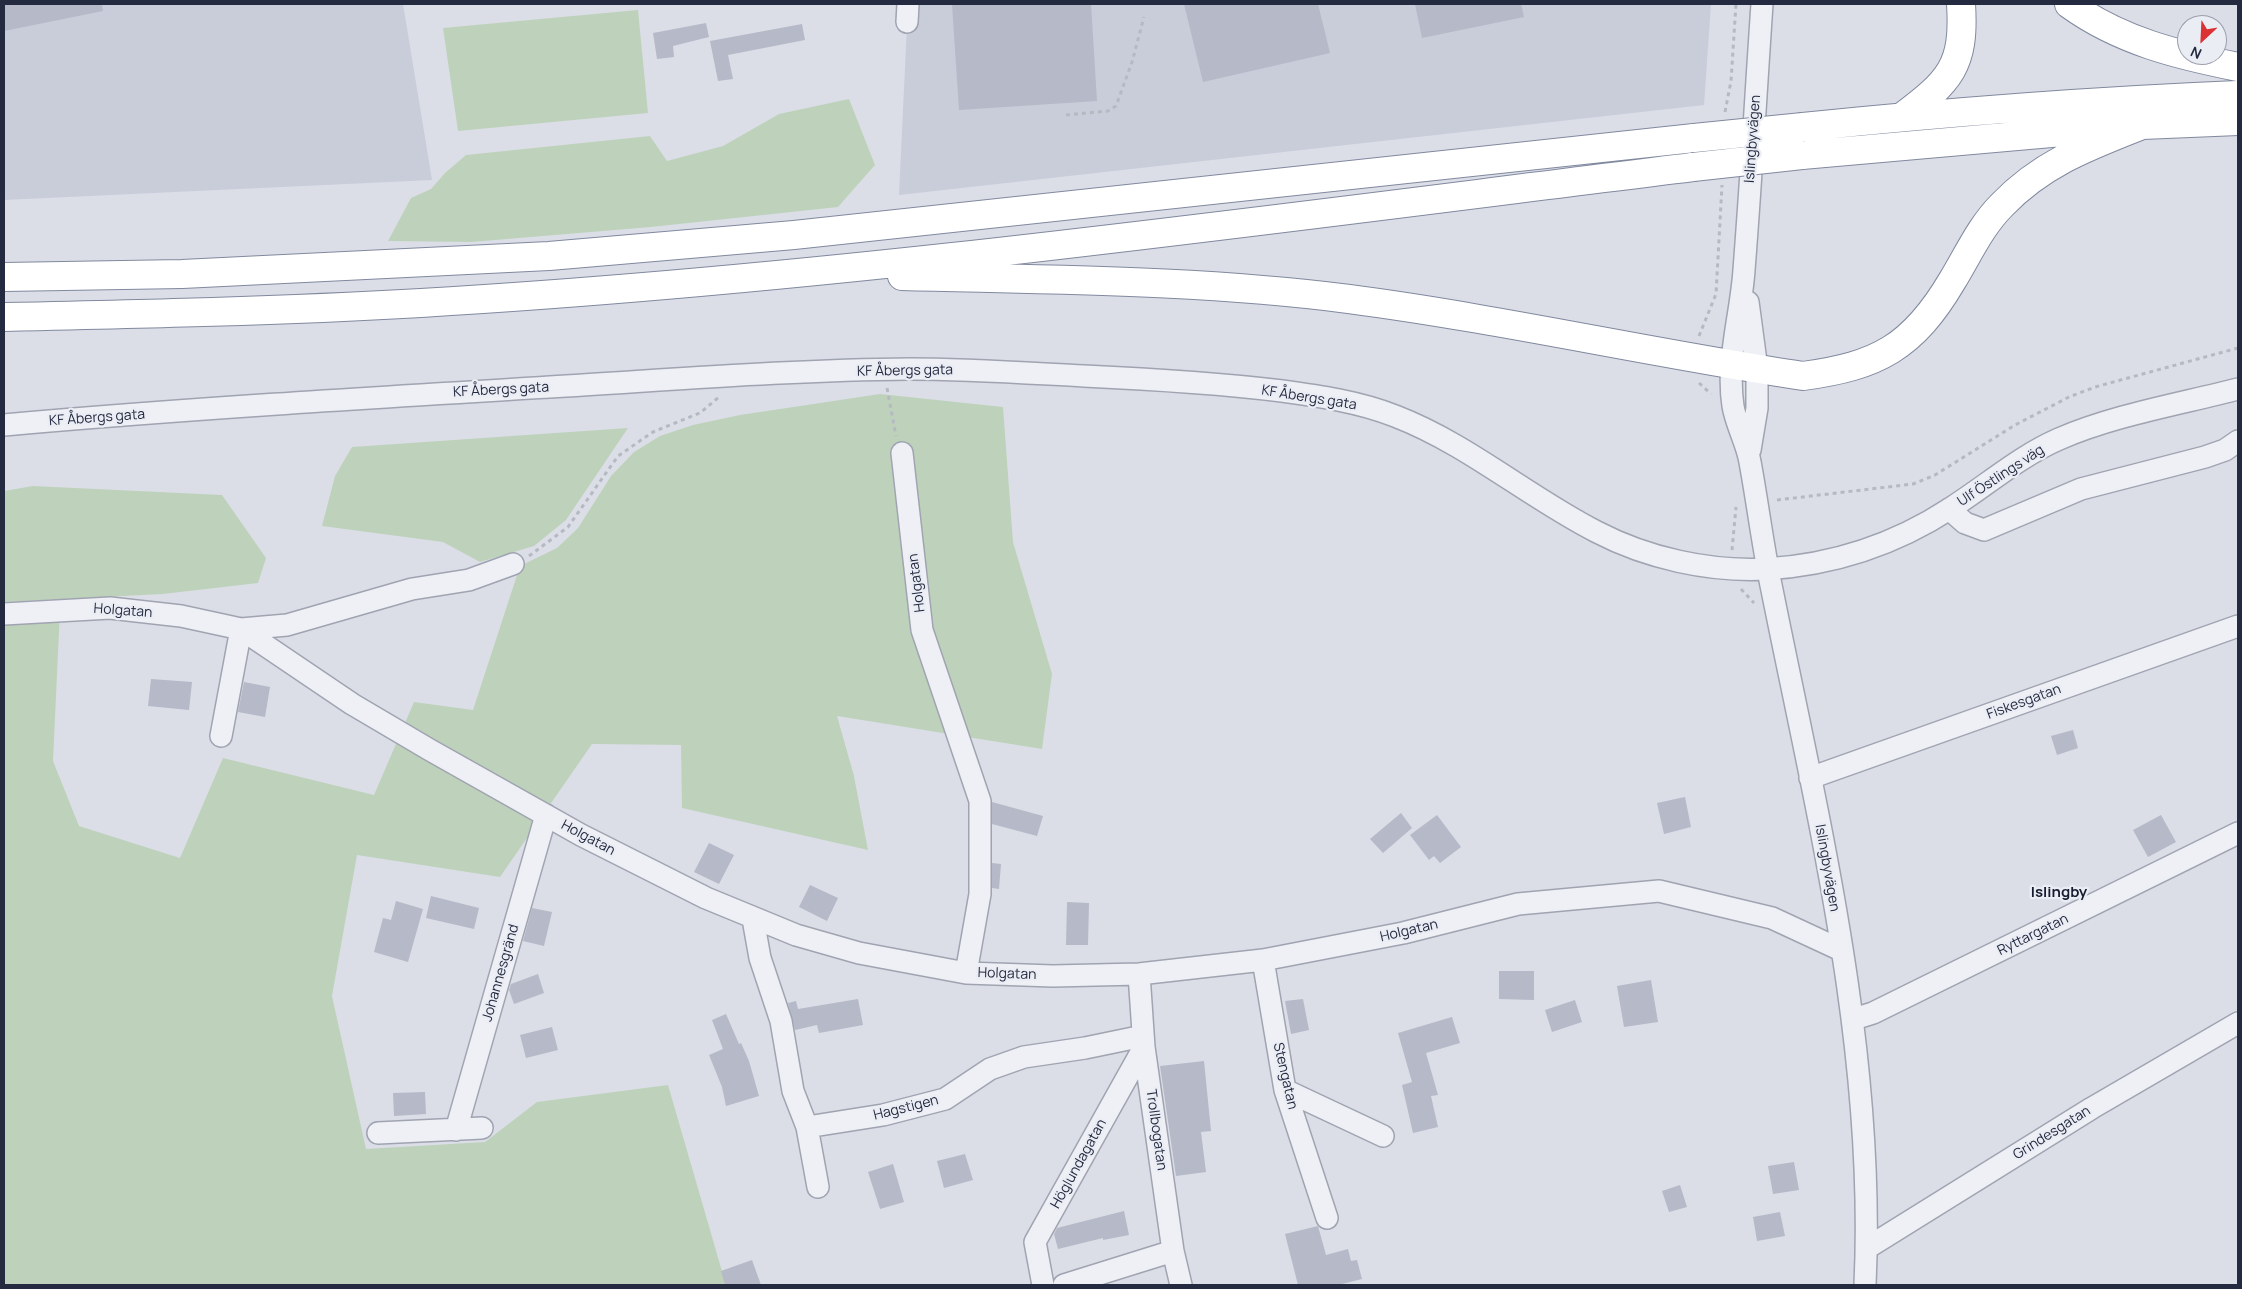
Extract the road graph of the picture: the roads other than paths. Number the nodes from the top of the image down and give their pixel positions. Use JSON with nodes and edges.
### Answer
{"nodes":[{"id":1,"x":1762,"y":4,"type":"edge"},
{"id":2,"x":1961,"y":4,"type":"edge"},
{"id":3,"x":2069,"y":4,"type":"edge"},
{"id":4,"x":2238,"y":67,"type":"edge"},
{"id":5,"x":2238,"y":95,"type":"edge"},
{"id":6,"x":1902,"y":117,"type":"junction"},
{"id":7,"x":2238,"y":121,"type":"edge"},
{"id":8,"x":2142,"y":125,"type":"junction"},
{"id":9,"x":801,"y":272,"type":"junction"},
{"id":10,"x":4,"y":277,"type":"edge"},
{"id":11,"x":4,"y":317,"type":"edge"},
{"id":12,"x":1744,"y":367,"type":"junction"},
{"id":13,"x":2238,"y":388,"type":"edge"},
{"id":14,"x":4,"y":425,"type":"edge"},
{"id":15,"x":2238,"y":442,"type":"edge"},
{"id":16,"x":902,"y":453,"type":"road end"},
{"id":17,"x":1949,"y":509,"type":"junction"},
{"id":18,"x":513,"y":564,"type":"road end"},
{"id":19,"x":1768,"y":569,"type":"junction"},
{"id":20,"x":4,"y":614,"type":"edge"},
{"id":21,"x":2238,"y":626,"type":"edge"},
{"id":22,"x":241,"y":629,"type":"junction"},
{"id":23,"x":221,"y":736,"type":"dead end"},
{"id":24,"x":1810,"y":778,"type":"junction"},
{"id":25,"x":546,"y":815,"type":"junction"},
{"id":26,"x":2238,"y":833,"type":"edge"},
{"id":27,"x":753,"y":919,"type":"junction"},
{"id":28,"x":1841,"y":950,"type":"junction"},
{"id":29,"x":1263,"y":960,"type":"junction"},
{"id":30,"x":966,"y":973,"type":"junction"},
{"id":31,"x":1139,"y":974,"type":"junction"},
{"id":32,"x":1854,"y":1019,"type":"junction"},
{"id":33,"x":2238,"y":1023,"type":"edge"},
{"id":34,"x":1144,"y":1042,"type":"junction"},
{"id":35,"x":1285,"y":1090,"type":"junction"},
{"id":36,"x":807,"y":1127,"type":"junction"},
{"id":37,"x":482,"y":1128,"type":"dead end"},
{"id":38,"x":456,"y":1130,"type":"junction"},
{"id":39,"x":378,"y":1133,"type":"dead end"},
{"id":40,"x":1383,"y":1136,"type":"dead end"},
{"id":41,"x":818,"y":1188,"type":"dead end"},
{"id":42,"x":1328,"y":1218,"type":"dead end"},
{"id":43,"x":1867,"y":1248,"type":"junction"},
{"id":44,"x":1173,"y":1251,"type":"junction"},
{"id":45,"x":1043,"y":1285,"type":"edge"},
{"id":46,"x":1064,"y":1285,"type":"edge"},
{"id":47,"x":1182,"y":1285,"type":"edge"},
{"id":48,"x":1865,"y":1285,"type":"edge"}],
"edges":[{"from":1,"to":12,"type":"street","name":"Islingbyvägen"},
{"from":2,"to":6,"type":"highway"},
{"from":3,"to":4,"type":"highway"},
{"from":5,"to":6,"type":"highway"},
{"from":6,"to":10,"type":"highway","bridge":true},
{"from":7,"to":8,"type":"highway"},
{"from":8,"to":9,"type":"highway","bridge":true},
{"from":8,"to":12,"type":"highway"},
{"from":9,"to":11,"type":"highway"},
{"from":9,"to":12,"type":"highway"},
{"from":12,"to":19,"type":"street","name":"Islingbyvägen"},
{"from":13,"to":17,"type":"street","name":"Ulf Östlings väg"},
{"from":14,"to":19,"type":"street","name":"KF Åbergs gata"},
{"from":15,"to":17,"type":"street"},
{"from":16,"to":30,"type":"street","name":"Holgatan"},
{"from":17,"to":19,"type":"street","name":"Ulf Östlings väg"},
{"from":18,"to":22,"type":"street","name":"Holgatan"},
{"from":19,"to":24,"type":"street","name":"Islingbyvägen"},
{"from":20,"to":22,"type":"street","name":"Holgatan"},
{"from":21,"to":24,"type":"street","name":"Fiskesgatan"},
{"from":22,"to":23,"type":"street"},
{"from":22,"to":25,"type":"street","name":"Holgatan"},
{"from":24,"to":28,"type":"street","name":"Islingbyvägen"},
{"from":25,"to":27,"type":"street","name":"Holgatan"},
{"from":25,"to":38,"type":"street","name":"Johannesgränd"},
{"from":26,"to":32,"type":"street","name":"Ryttargatan"},
{"from":27,"to":30,"type":"street","name":"Holgatan"},
{"from":27,"to":36,"type":"street"},
{"from":28,"to":29,"type":"street","name":"Holgatan"},
{"from":28,"to":32,"type":"street","name":"Islingbyvägen"},
{"from":29,"to":31,"type":"street","name":"Holgatan"},
{"from":29,"to":35,"type":"street","name":"Stengatan"},
{"from":30,"to":31,"type":"street","name":"Holgatan"},
{"from":31,"to":34,"type":"street","name":"Trollbogatan"},
{"from":32,"to":43,"type":"street","name":"Islingbyvägen"},
{"from":33,"to":43,"type":"street","name":"Grindesgatan"},
{"from":34,"to":36,"type":"street","name":"Hagstigen"},
{"from":34,"to":44,"type":"street","name":"Trollbogatan"},
{"from":34,"to":45,"type":"street","name":"Höglundagatan"},
{"from":35,"to":40,"type":"street"},
{"from":35,"to":42,"type":"street","name":"Stengatan"},
{"from":36,"to":41,"type":"street"},
{"from":37,"to":38,"type":"street"},
{"from":38,"to":39,"type":"street"},
{"from":43,"to":48,"type":"street","name":"Islingbyvägen"},
{"from":44,"to":46,"type":"street"},
{"from":44,"to":47,"type":"street","name":"Trollbogatan"}]}
